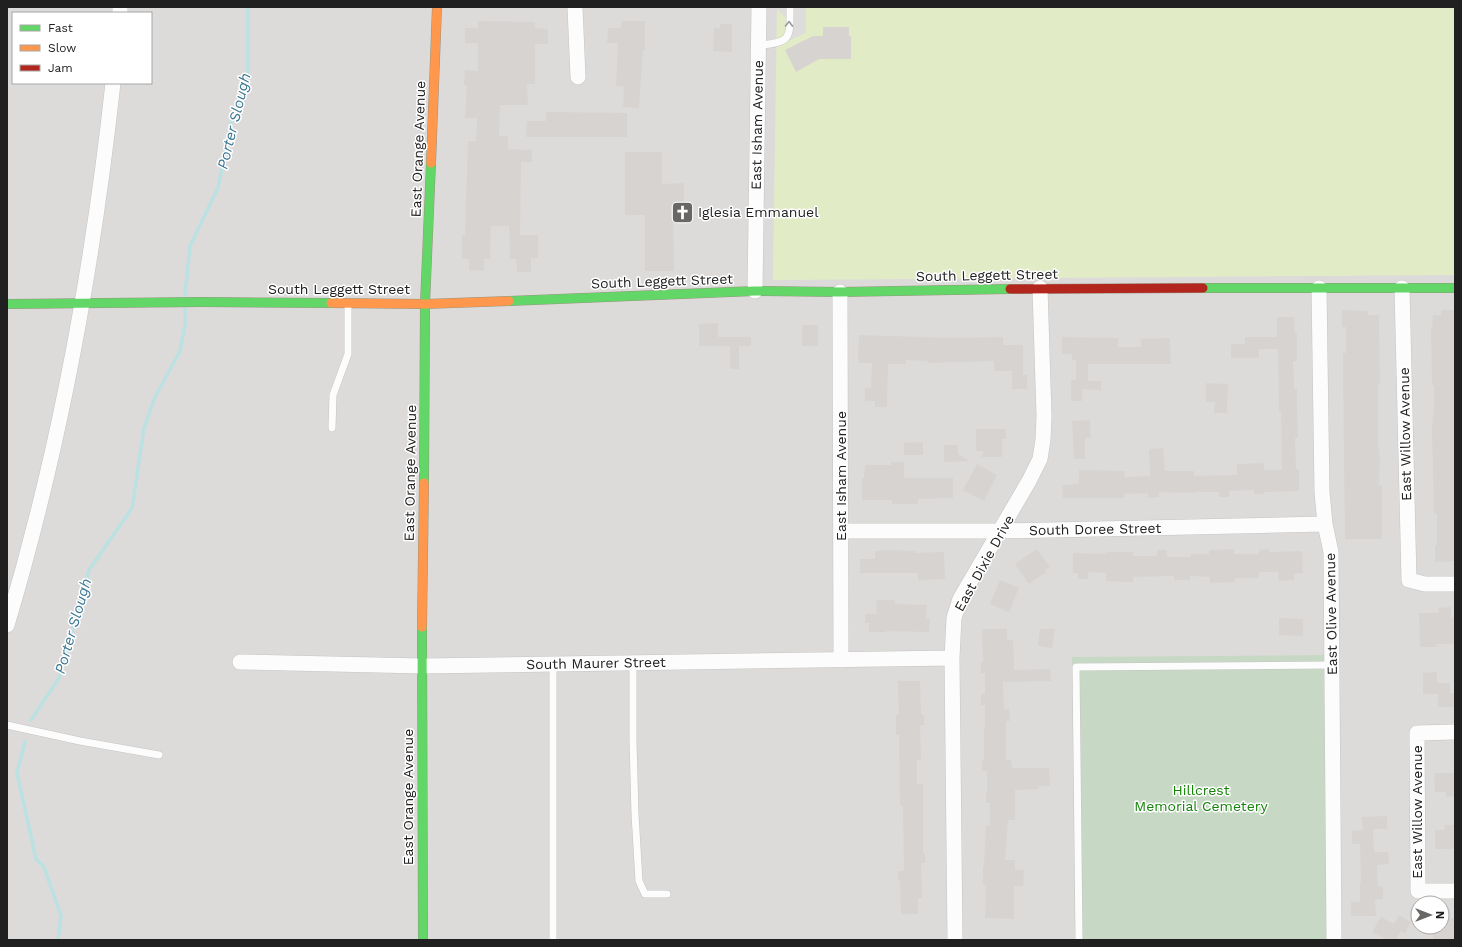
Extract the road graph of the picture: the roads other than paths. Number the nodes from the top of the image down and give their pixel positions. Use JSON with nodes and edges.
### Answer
{"nodes":[{"id":1,"x":437,"y":7,"type":"edge"},
{"id":2,"x":575,"y":7,"type":"edge"},
{"id":3,"x":759,"y":7,"type":"edge"},
{"id":4,"x":790,"y":7,"type":"edge"},
{"id":5,"x":758,"y":45,"type":"junction"},
{"id":6,"x":578,"y":77,"type":"dead end"},
{"id":7,"x":113,"y":84,"type":"edge"},
{"id":8,"x":1040,"y":288,"type":"junction"},
{"id":9,"x":1319,"y":288,"type":"junction"},
{"id":10,"x":1402,"y":288,"type":"junction"},
{"id":11,"x":1455,"y":288,"type":"edge"},
{"id":12,"x":755,"y":291,"type":"junction"},
{"id":13,"x":840,"y":292,"type":"junction"},
{"id":14,"x":82,"y":303,"type":"junction"},
{"id":15,"x":7,"y":304,"type":"edge"},
{"id":16,"x":348,"y":304,"type":"junction"},
{"id":17,"x":425,"y":304,"type":"junction"},
{"id":18,"x":332,"y":428,"type":"dead end"},
{"id":19,"x":1325,"y":524,"type":"junction"},
{"id":20,"x":841,"y":531,"type":"junction"},
{"id":21,"x":1000,"y":531,"type":"junction"},
{"id":22,"x":1455,"y":584,"type":"edge"},
{"id":23,"x":7,"y":625,"type":"edge"},
{"id":24,"x":952,"y":658,"type":"junction"},
{"id":25,"x":841,"y":660,"type":"junction"},
{"id":26,"x":240,"y":662,"type":"dead end"},
{"id":27,"x":634,"y":663,"type":"junction"},
{"id":28,"x":553,"y":664,"type":"junction"},
{"id":29,"x":1332,"y":665,"type":"junction"},
{"id":30,"x":422,"y":666,"type":"junction"},
{"id":31,"x":7,"y":725,"type":"edge"},
{"id":32,"x":1455,"y":732,"type":"edge"},
{"id":33,"x":159,"y":755,"type":"dead end"},
{"id":34,"x":1455,"y":891,"type":"edge"},
{"id":35,"x":667,"y":894,"type":"dead end"},
{"id":36,"x":423,"y":940,"type":"edge"},
{"id":37,"x":553,"y":940,"type":"edge"},
{"id":38,"x":955,"y":940,"type":"edge"},
{"id":39,"x":1079,"y":940,"type":"edge"},
{"id":40,"x":1334,"y":940,"type":"edge"}],
"edges":[{"from":1,"to":17,"type":"street","name":"East Orange Avenue"},
{"from":2,"to":6,"type":"street"},
{"from":3,"to":5,"type":"street","name":"East Isham Avenue"},
{"from":5,"to":4,"type":"lane","one_way":true},
{"from":5,"to":12,"type":"street","name":"East Isham Avenue"},
{"from":7,"to":14,"type":"street"},
{"from":8,"to":9,"type":"street","name":"South Leggett Street"},
{"from":8,"to":13,"type":"street","name":"South Leggett Street"},
{"from":8,"to":21,"type":"street","name":"East Dixie Drive"},
{"from":9,"to":10,"type":"street","name":"South Leggett Street"},
{"from":9,"to":19,"type":"street","name":"East Olive Avenue"},
{"from":10,"to":11,"type":"street","name":"South Leggett Street"},
{"from":10,"to":22,"type":"street","name":"East Willow Avenue"},
{"from":12,"to":13,"type":"street","name":"South Leggett Street"},
{"from":12,"to":17,"type":"street","name":"South Leggett Street"},
{"from":13,"to":20,"type":"street","name":"East Isham Avenue"},
{"from":14,"to":15,"type":"street","name":"South Leggett Street"},
{"from":14,"to":16,"type":"street","name":"South Leggett Street"},
{"from":14,"to":23,"type":"street"},
{"from":16,"to":17,"type":"street","name":"South Leggett Street"},
{"from":16,"to":18,"type":"lane"},
{"from":17,"to":30,"type":"street","name":"East Orange Avenue"},
{"from":19,"to":21,"type":"street","name":"South Doree Street"},
{"from":19,"to":29,"type":"street","name":"East Olive Avenue"},
{"from":20,"to":21,"type":"street","name":"South Doree Street"},
{"from":20,"to":25,"type":"street","name":"East Isham Avenue"},
{"from":21,"to":24,"type":"street","name":"East Dixie Drive"},
{"from":24,"to":25,"type":"street","name":"South Maurer Street"},
{"from":24,"to":38,"type":"street","name":"East Dixie Drive"},
{"from":25,"to":27,"type":"street","name":"South Maurer Street"},
{"from":26,"to":30,"type":"street","name":"South Maurer Street"},
{"from":27,"to":28,"type":"street","name":"South Maurer Street"},
{"from":27,"to":35,"type":"lane"},
{"from":28,"to":30,"type":"street","name":"South Maurer Street"},
{"from":28,"to":37,"type":"lane"},
{"from":29,"to":39,"type":"lane"},
{"from":29,"to":40,"type":"street","name":"East Olive Avenue"},
{"from":30,"to":36,"type":"street","name":"East Orange Avenue"},
{"from":31,"to":33,"type":"lane"},
{"from":32,"to":34,"type":"street","name":"East Willow Avenue"}]}
